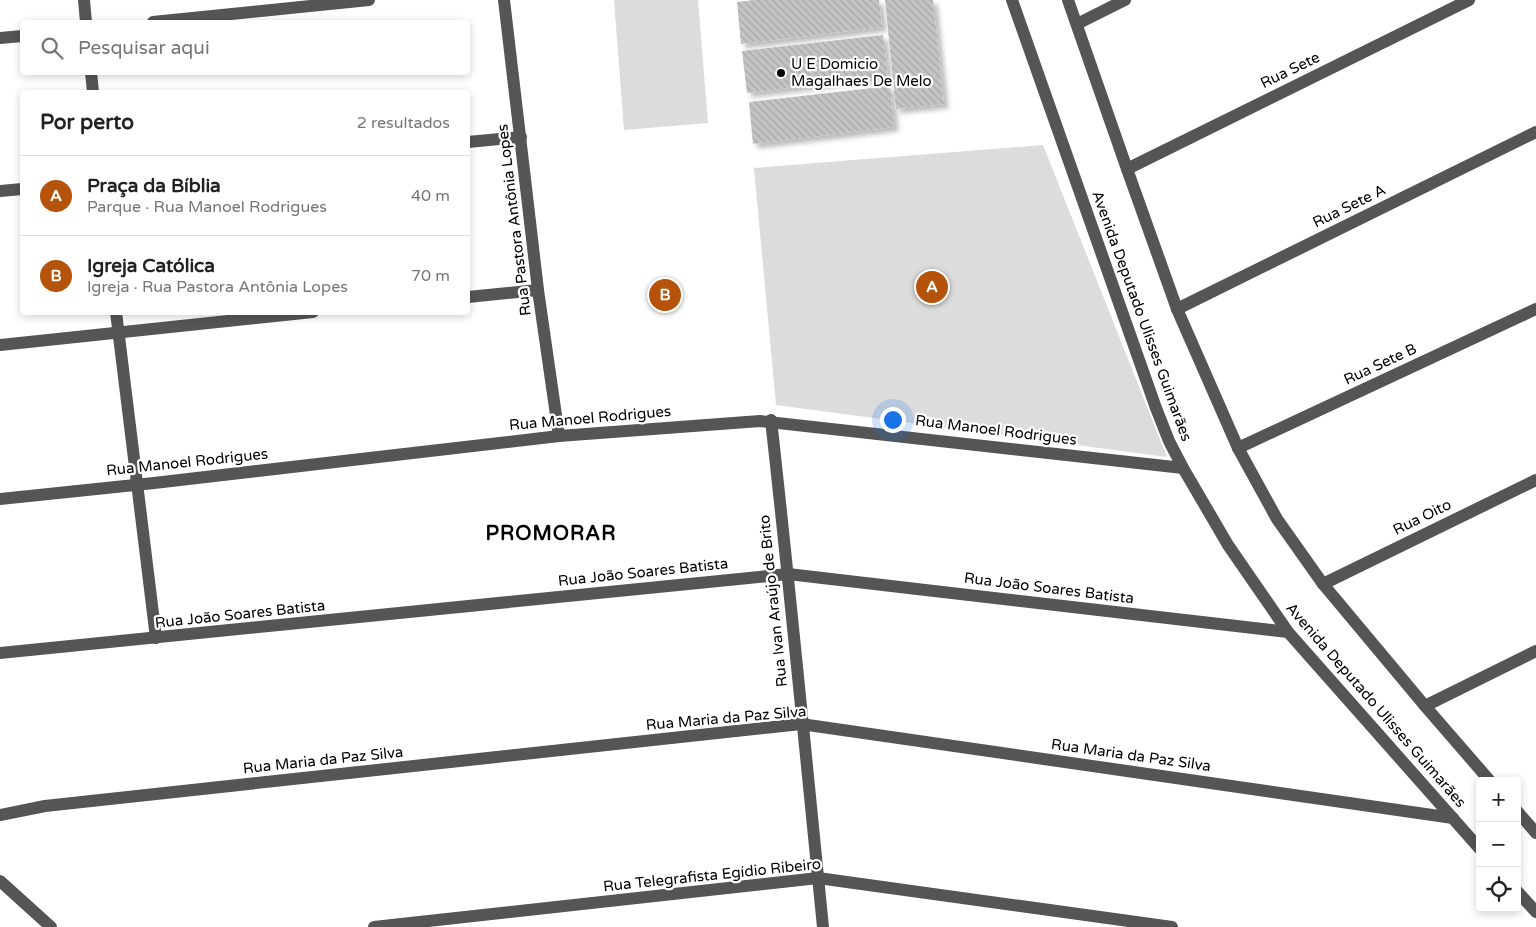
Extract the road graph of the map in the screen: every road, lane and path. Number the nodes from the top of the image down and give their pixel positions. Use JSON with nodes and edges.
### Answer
{"nodes":[{"id":1,"x":84,"y":0,"type":"edge"},
{"id":2,"x":369,"y":0,"type":"edge"},
{"id":3,"x":504,"y":0,"type":"edge"},
{"id":4,"x":1012,"y":0,"type":"edge"},
{"id":5,"x":1068,"y":0,"type":"edge"},
{"id":6,"x":1124,"y":0,"type":"edge"},
{"id":7,"x":1469,"y":0,"type":"edge"},
{"id":8,"x":86,"y":20,"type":"edge"},
{"id":9,"x":173,"y":20,"type":"edge"},
{"id":10,"x":1077,"y":24,"type":"junction"},
{"id":11,"x":20,"y":36,"type":"edge"},
{"id":12,"x":0,"y":38,"type":"edge"},
{"id":13,"x":91,"y":75,"type":"edge"},
{"id":14,"x":93,"y":90,"type":"edge"},
{"id":15,"x":1536,"y":132,"type":"edge"},
{"id":16,"x":521,"y":137,"type":"junction"},
{"id":17,"x":470,"y":142,"type":"edge"},
{"id":18,"x":1127,"y":169,"type":"junction"},
{"id":19,"x":20,"y":189,"type":"edge"},
{"id":20,"x":0,"y":191,"type":"edge"},
{"id":21,"x":538,"y":290,"type":"junction"},
{"id":22,"x":470,"y":297,"type":"edge"},
{"id":23,"x":1177,"y":309,"type":"junction"},
{"id":24,"x":1536,"y":309,"type":"edge"},
{"id":25,"x":116,"y":315,"type":"edge"},
{"id":26,"x":284,"y":315,"type":"edge"},
{"id":27,"x":118,"y":332,"type":"junction"},
{"id":28,"x":0,"y":345,"type":"edge"},
{"id":29,"x":771,"y":420,"type":"junction"},
{"id":30,"x":559,"y":436,"type":"junction"},
{"id":31,"x":1238,"y":448,"type":"junction"},
{"id":32,"x":1183,"y":468,"type":"junction"},
{"id":33,"x":1536,"y":480,"type":"edge"},
{"id":34,"x":137,"y":484,"type":"junction"},
{"id":35,"x":0,"y":498,"type":"edge"},
{"id":36,"x":788,"y":574,"type":"junction"},
{"id":37,"x":1323,"y":584,"type":"junction"},
{"id":38,"x":1288,"y":632,"type":"junction"},
{"id":39,"x":156,"y":638,"type":"junction"},
{"id":40,"x":1536,"y":651,"type":"edge"},
{"id":41,"x":0,"y":653,"type":"edge"},
{"id":42,"x":1425,"y":706,"type":"junction"},
{"id":43,"x":802,"y":724,"type":"junction"},
{"id":44,"x":1487,"y":777,"type":"edge"},
{"id":45,"x":0,"y":815,"type":"edge"},
{"id":46,"x":1521,"y":815,"type":"edge"},
{"id":47,"x":1453,"y":818,"type":"junction"},
{"id":48,"x":1534,"y":827,"type":"edge"},
{"id":49,"x":1476,"y":844,"type":"edge"},
{"id":50,"x":818,"y":878,"type":"junction"},
{"id":51,"x":0,"y":881,"type":"edge"},
{"id":52,"x":1521,"y":895,"type":"edge"},
{"id":53,"x":1536,"y":912,"type":"edge"},
{"id":54,"x":51,"y":927,"type":"edge"},
{"id":55,"x":374,"y":927,"type":"edge"},
{"id":56,"x":823,"y":927,"type":"edge"},
{"id":57,"x":1172,"y":927,"type":"edge"}],
"edges":[{"from":1,"to":8,"type":"street"},
{"from":2,"to":9,"type":"street"},
{"from":3,"to":16,"type":"street","name":"Rua Pastora Antônia Lopes"},
{"from":4,"to":32,"type":"street","name":"Avenida Deputado Ulisses Guimarães"},
{"from":5,"to":10,"type":"street"},
{"from":6,"to":10,"type":"street"},
{"from":7,"to":18,"type":"street","name":"Rua Sete"},
{"from":10,"to":18,"type":"street"},
{"from":11,"to":12,"type":"street"},
{"from":13,"to":14,"type":"street"},
{"from":15,"to":23,"type":"street","name":"Rua Sete A"},
{"from":16,"to":17,"type":"street"},
{"from":16,"to":21,"type":"street","name":"Rua Pastora Antônia Lopes"},
{"from":18,"to":23,"type":"street"},
{"from":19,"to":20,"type":"street"},
{"from":21,"to":22,"type":"street"},
{"from":21,"to":30,"type":"street","name":"Rua Pastora Antônia Lopes"},
{"from":23,"to":31,"type":"street"},
{"from":24,"to":31,"type":"street","name":"Rua Sete B"},
{"from":25,"to":27,"type":"street"},
{"from":26,"to":27,"type":"street"},
{"from":27,"to":28,"type":"street"},
{"from":27,"to":34,"type":"street"},
{"from":29,"to":30,"type":"street","name":"Rua Manoel Rodrigues"},
{"from":29,"to":32,"type":"street","name":"Rua Manoel Rodrigues"},
{"from":29,"to":36,"type":"street","name":"Rua Ivan Araújo de Brito"},
{"from":30,"to":34,"type":"street","name":"Rua Manoel Rodrigues"},
{"from":31,"to":37,"type":"street"},
{"from":32,"to":38,"type":"street","name":"Avenida Deputado Ulisses Guimarães"},
{"from":33,"to":37,"type":"street","name":"Rua Oito"},
{"from":34,"to":35,"type":"street","name":"Rua Manoel Rodrigues"},
{"from":34,"to":39,"type":"street"},
{"from":36,"to":38,"type":"street","name":"Rua João Soares Batista"},
{"from":36,"to":39,"type":"street","name":"Rua João Soares Batista"},
{"from":36,"to":43,"type":"street","name":"Rua Ivan Araújo de Brito"},
{"from":37,"to":42,"type":"street"},
{"from":38,"to":47,"type":"street","name":"Avenida Deputado Ulisses Guimarães"},
{"from":39,"to":41,"type":"street","name":"Rua João Soares Batista"},
{"from":40,"to":42,"type":"street"},
{"from":42,"to":44,"type":"street"},
{"from":43,"to":45,"type":"street","name":"Rua Maria da Paz Silva"},
{"from":43,"to":47,"type":"street","name":"Rua Maria da Paz Silva"},
{"from":43,"to":50,"type":"street","name":"Rua Ivan Araújo de Brito"},
{"from":46,"to":48,"type":"street"},
{"from":47,"to":49,"type":"street","name":"Avenida Deputado Ulisses Guimarães"},
{"from":50,"to":55,"type":"street","name":"Rua Telegrafista Egídio Ribeiro"},
{"from":50,"to":56,"type":"street","name":"Rua Ivan Araújo de Brito"},
{"from":50,"to":57,"type":"street","name":"Rua Telegrafista Egídio Ribeiro"},
{"from":51,"to":54,"type":"street"},
{"from":52,"to":53,"type":"street"}]}
